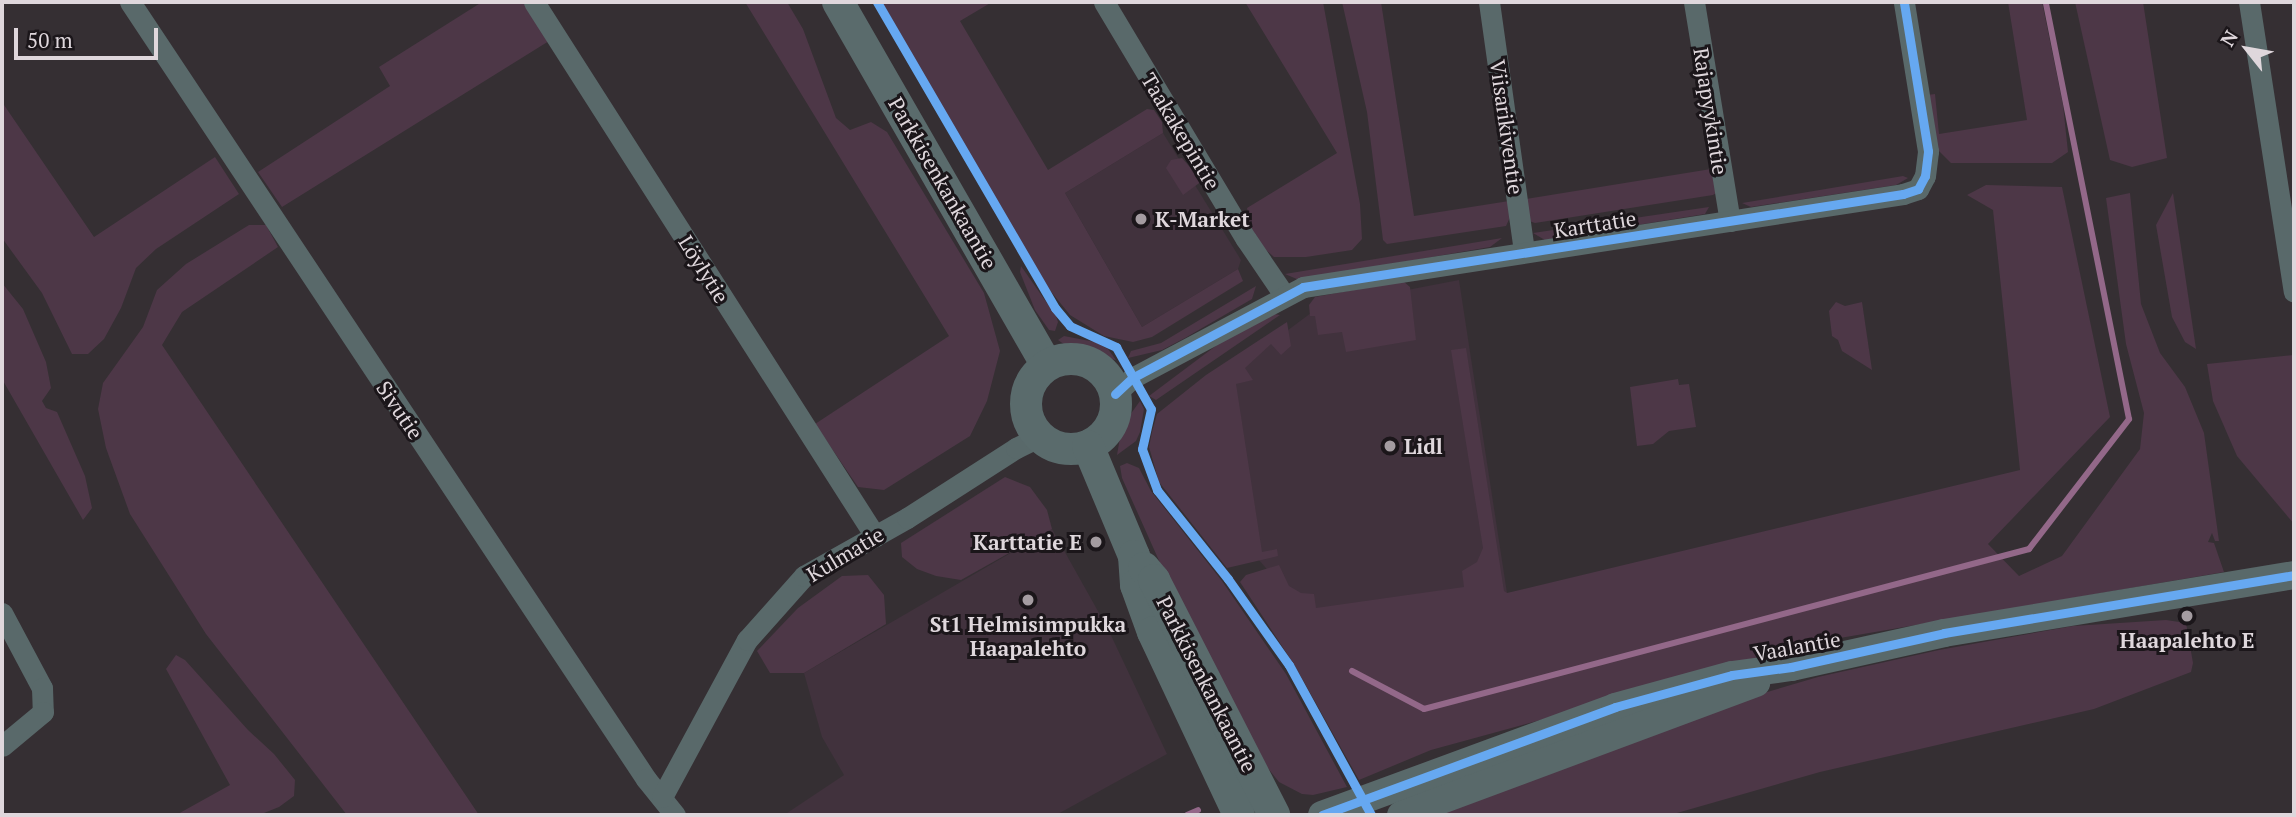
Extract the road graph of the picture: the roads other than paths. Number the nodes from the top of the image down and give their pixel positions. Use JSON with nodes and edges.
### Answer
{"nodes":[{"id":1,"x":130,"y":2,"type":"edge"},
{"id":2,"x":534,"y":2,"type":"edge"},
{"id":3,"x":838,"y":2,"type":"edge"},
{"id":4,"x":1104,"y":2,"type":"edge"},
{"id":5,"x":1489,"y":2,"type":"edge"},
{"id":6,"x":1694,"y":2,"type":"edge"},
{"id":7,"x":1905,"y":2,"type":"edge"},
{"id":8,"x":2249,"y":2,"type":"edge"},
{"id":9,"x":2284,"y":158,"type":"edge"},
{"id":10,"x":1730,"y":221,"type":"junction"},
{"id":11,"x":1524,"y":252,"type":"junction"},
{"id":12,"x":2294,"y":292,"type":"edge"},
{"id":13,"x":1284,"y":295,"type":"junction"},
{"id":14,"x":1046,"y":365,"type":"junction"},
{"id":15,"x":1115,"y":394,"type":"junction"},
{"id":16,"x":1039,"y":437,"type":"junction"},
{"id":17,"x":1088,"y":446,"type":"junction"},
{"id":18,"x":875,"y":536,"type":"junction"},
{"id":19,"x":1134,"y":556,"type":"junction"},
{"id":20,"x":2294,"y":575,"type":"edge"},
{"id":21,"x":2,"y":613,"type":"edge"},
{"id":22,"x":1791,"y":667,"type":"junction"},
{"id":23,"x":2,"y":746,"type":"edge"},
{"id":24,"x":662,"y":797,"type":"junction"},
{"id":25,"x":675,"y":815,"type":"edge"},
{"id":26,"x":1240,"y":815,"type":"edge"},
{"id":27,"x":1274,"y":815,"type":"edge"},
{"id":28,"x":1322,"y":815,"type":"edge"},
{"id":29,"x":1401,"y":815,"type":"edge"}],
"edges":[{"from":1,"to":24,"type":"street","name":"Sivutie"},
{"from":2,"to":18,"type":"street","name":"Löylytie"},
{"from":3,"to":14,"type":"main road","name":"Parkkisenkankaantie"},
{"from":4,"to":13,"type":"street","name":"Taakakepintie"},
{"from":5,"to":11,"type":"street","name":"Viisarikiventie"},
{"from":6,"to":10,"type":"street","name":"Rajapyykintie"},
{"from":7,"to":10,"type":"street","name":"Karttatie"},
{"from":8,"to":9,"type":"street"},
{"from":9,"to":12,"type":"street"},
{"from":10,"to":11,"type":"street","name":"Karttatie"},
{"from":11,"to":13,"type":"street","name":"Karttatie"},
{"from":13,"to":15,"type":"street","name":"Karttatie"},
{"from":14,"to":15,"type":"main road"},
{"from":14,"to":16,"type":"main road"},
{"from":15,"to":17,"type":"main road"},
{"from":16,"to":17,"type":"main road"},
{"from":16,"to":18,"type":"street","name":"Kulmatie"},
{"from":17,"to":19,"type":"main road","name":"Parkkisenkankaantie"},
{"from":18,"to":24,"type":"street","name":"Kulmatie"},
{"from":19,"to":26,"type":"main road","name":"Parkkisenkankaantie"},
{"from":19,"to":27,"type":"main road","name":"Parkkisenkankaantie"},
{"from":20,"to":22,"type":"street","name":"Vaalantie"},
{"from":21,"to":23,"type":"street"},
{"from":22,"to":28,"type":"street","name":"Vaalantie"},
{"from":22,"to":29,"type":"street","name":"Vaalantie"},
{"from":24,"to":25,"type":"street","name":"Sivutie"}]}
